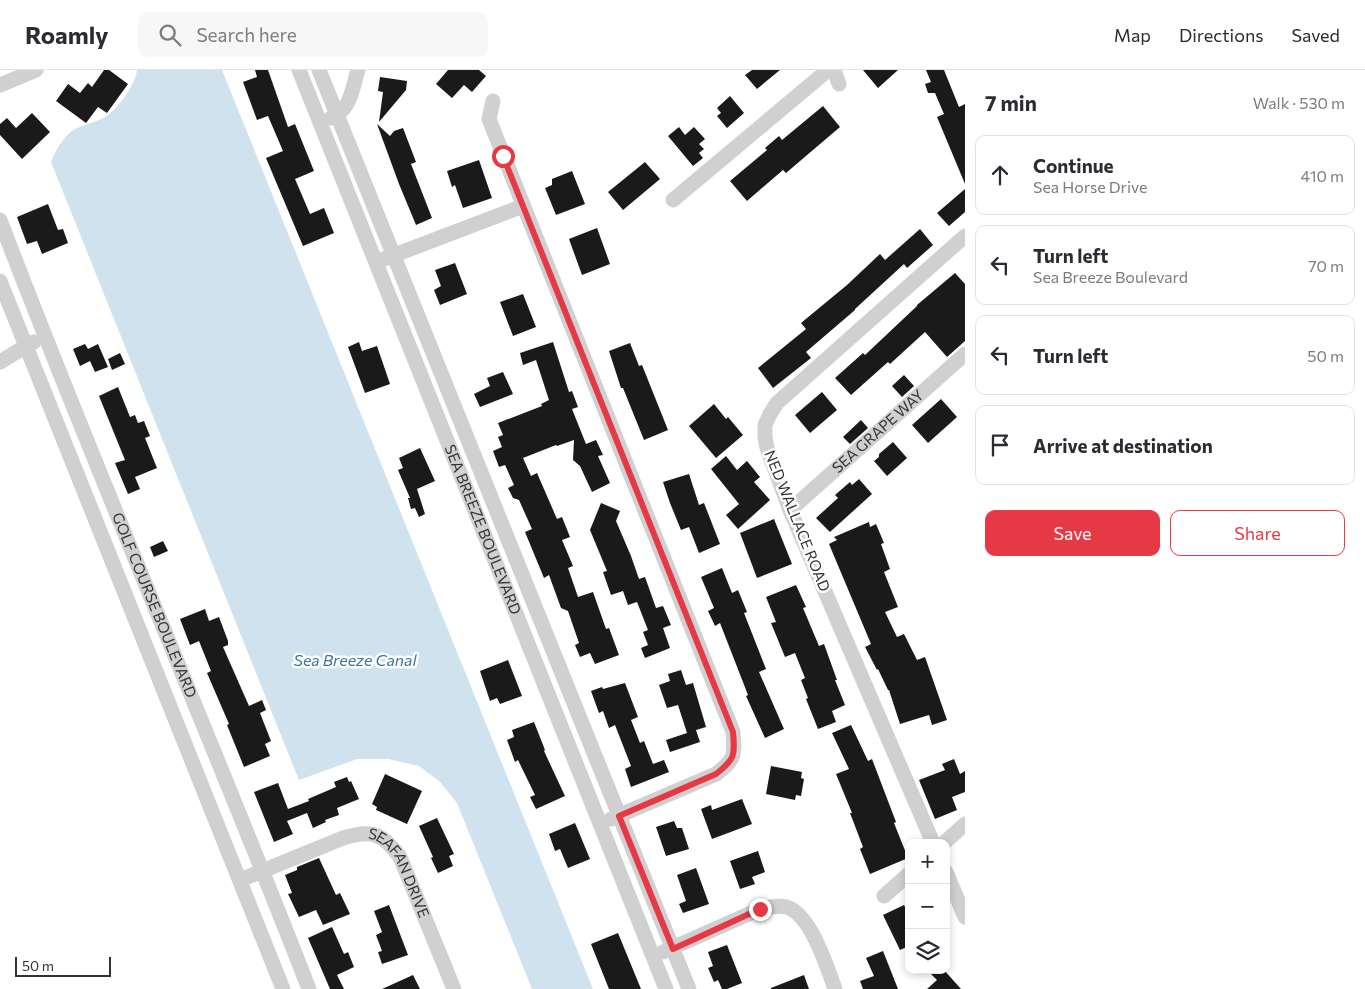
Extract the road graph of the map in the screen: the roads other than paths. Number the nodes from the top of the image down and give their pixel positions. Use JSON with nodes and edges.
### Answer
{"nodes":[{"id":1,"x":36,"y":70,"type":"edge"},
{"id":2,"x":299,"y":70,"type":"edge"},
{"id":3,"x":319,"y":70,"type":"edge"},
{"id":4,"x":358,"y":70,"type":"edge"},
{"id":5,"x":828,"y":70,"type":"edge"},
{"id":6,"x":0,"y":85,"type":"edge"},
{"id":7,"x":493,"y":101,"type":"dead end"},
{"id":8,"x":337,"y":116,"type":"junction"},
{"id":9,"x":320,"y":123,"type":"junction"},
{"id":10,"x":673,"y":200,"type":"dead end"},
{"id":11,"x":523,"y":206,"type":"junction"},
{"id":12,"x":0,"y":220,"type":"edge"},
{"id":13,"x":965,"y":236,"type":"edge"},
{"id":14,"x":393,"y":255,"type":"junction"},
{"id":15,"x":376,"y":262,"type":"junction"},
{"id":16,"x":0,"y":281,"type":"edge"},
{"id":17,"x":45,"y":338,"type":"junction"},
{"id":18,"x":26,"y":346,"type":"junction"},
{"id":19,"x":965,"y":354,"type":"edge"},
{"id":20,"x":0,"y":362,"type":"edge"},
{"id":21,"x":790,"y":510,"type":"junction"},
{"id":22,"x":619,"y":816,"type":"junction"},
{"id":23,"x":600,"y":823,"type":"junction"},
{"id":24,"x":965,"y":824,"type":"edge"},
{"id":25,"x":931,"y":839,"type":"edge"},
{"id":26,"x":948,"y":839,"type":"edge"},
{"id":27,"x":264,"y":871,"type":"junction"},
{"id":28,"x":905,"y":878,"type":"edge"},
{"id":29,"x":240,"y":880,"type":"junction"},
{"id":30,"x":950,"y":881,"type":"edge"},
{"id":31,"x":884,"y":896,"type":"dead end"},
{"id":32,"x":965,"y":917,"type":"edge"},
{"id":33,"x":673,"y":949,"type":"junction"},
{"id":34,"x":653,"y":956,"type":"junction"},
{"id":35,"x":284,"y":989,"type":"edge"},
{"id":36,"x":309,"y":989,"type":"edge"},
{"id":37,"x":454,"y":989,"type":"edge"},
{"id":38,"x":666,"y":989,"type":"edge"},
{"id":39,"x":689,"y":989,"type":"edge"},
{"id":40,"x":835,"y":989,"type":"edge"}],
"edges":[{"from":1,"to":6,"type":"street"},
{"from":2,"to":9,"type":"street","name":"SEA BREEZE BOULEVARD"},
{"from":3,"to":8,"type":"street","name":"SEA BREEZE BOULEVARD"},
{"from":4,"to":8,"type":"street"},
{"from":5,"to":10,"type":"street"},
{"from":7,"to":11,"type":"street"},
{"from":8,"to":9,"type":"street"},
{"from":8,"to":14,"type":"street","name":"SEA BREEZE BOULEVARD"},
{"from":9,"to":15,"type":"street","name":"SEA BREEZE BOULEVARD"},
{"from":11,"to":14,"type":"street"},
{"from":11,"to":22,"type":"street"},
{"from":12,"to":17,"type":"street","name":"GOLF COURSE BOULEVARD"},
{"from":13,"to":21,"type":"street","name":"NED WALLACE ROAD"},
{"from":14,"to":15,"type":"street"},
{"from":14,"to":22,"type":"street","name":"SEA BREEZE BOULEVARD"},
{"from":15,"to":23,"type":"street","name":"SEA BREEZE BOULEVARD"},
{"from":16,"to":18,"type":"street","name":"GOLF COURSE BOULEVARD"},
{"from":17,"to":18,"type":"street"},
{"from":17,"to":27,"type":"street","name":"GOLF COURSE BOULEVARD"},
{"from":18,"to":20,"type":"street"},
{"from":18,"to":29,"type":"street","name":"GOLF COURSE BOULEVARD"},
{"from":19,"to":21,"type":"street","name":"SEA GRAPE WAY"},
{"from":21,"to":25,"type":"street","name":"NED WALLACE ROAD"},
{"from":22,"to":23,"type":"street"},
{"from":22,"to":33,"type":"street","name":"SEA BREEZE BOULEVARD"},
{"from":23,"to":34,"type":"street","name":"SEA BREEZE BOULEVARD"},
{"from":24,"to":26,"type":"street"},
{"from":27,"to":29,"type":"street","name":"SEAFAN DRIVE"},
{"from":27,"to":36,"type":"street","name":"GOLF COURSE BOULEVARD"},
{"from":27,"to":37,"type":"street","name":"SEAFAN DRIVE"},
{"from":28,"to":31,"type":"street"},
{"from":29,"to":35,"type":"street","name":"GOLF COURSE BOULEVARD"},
{"from":30,"to":32,"type":"street"},
{"from":33,"to":34,"type":"street"},
{"from":33,"to":39,"type":"street","name":"SEA BREEZE BOULEVARD"},
{"from":33,"to":40,"type":"street"},
{"from":34,"to":38,"type":"street","name":"SEA BREEZE BOULEVARD"}]}
